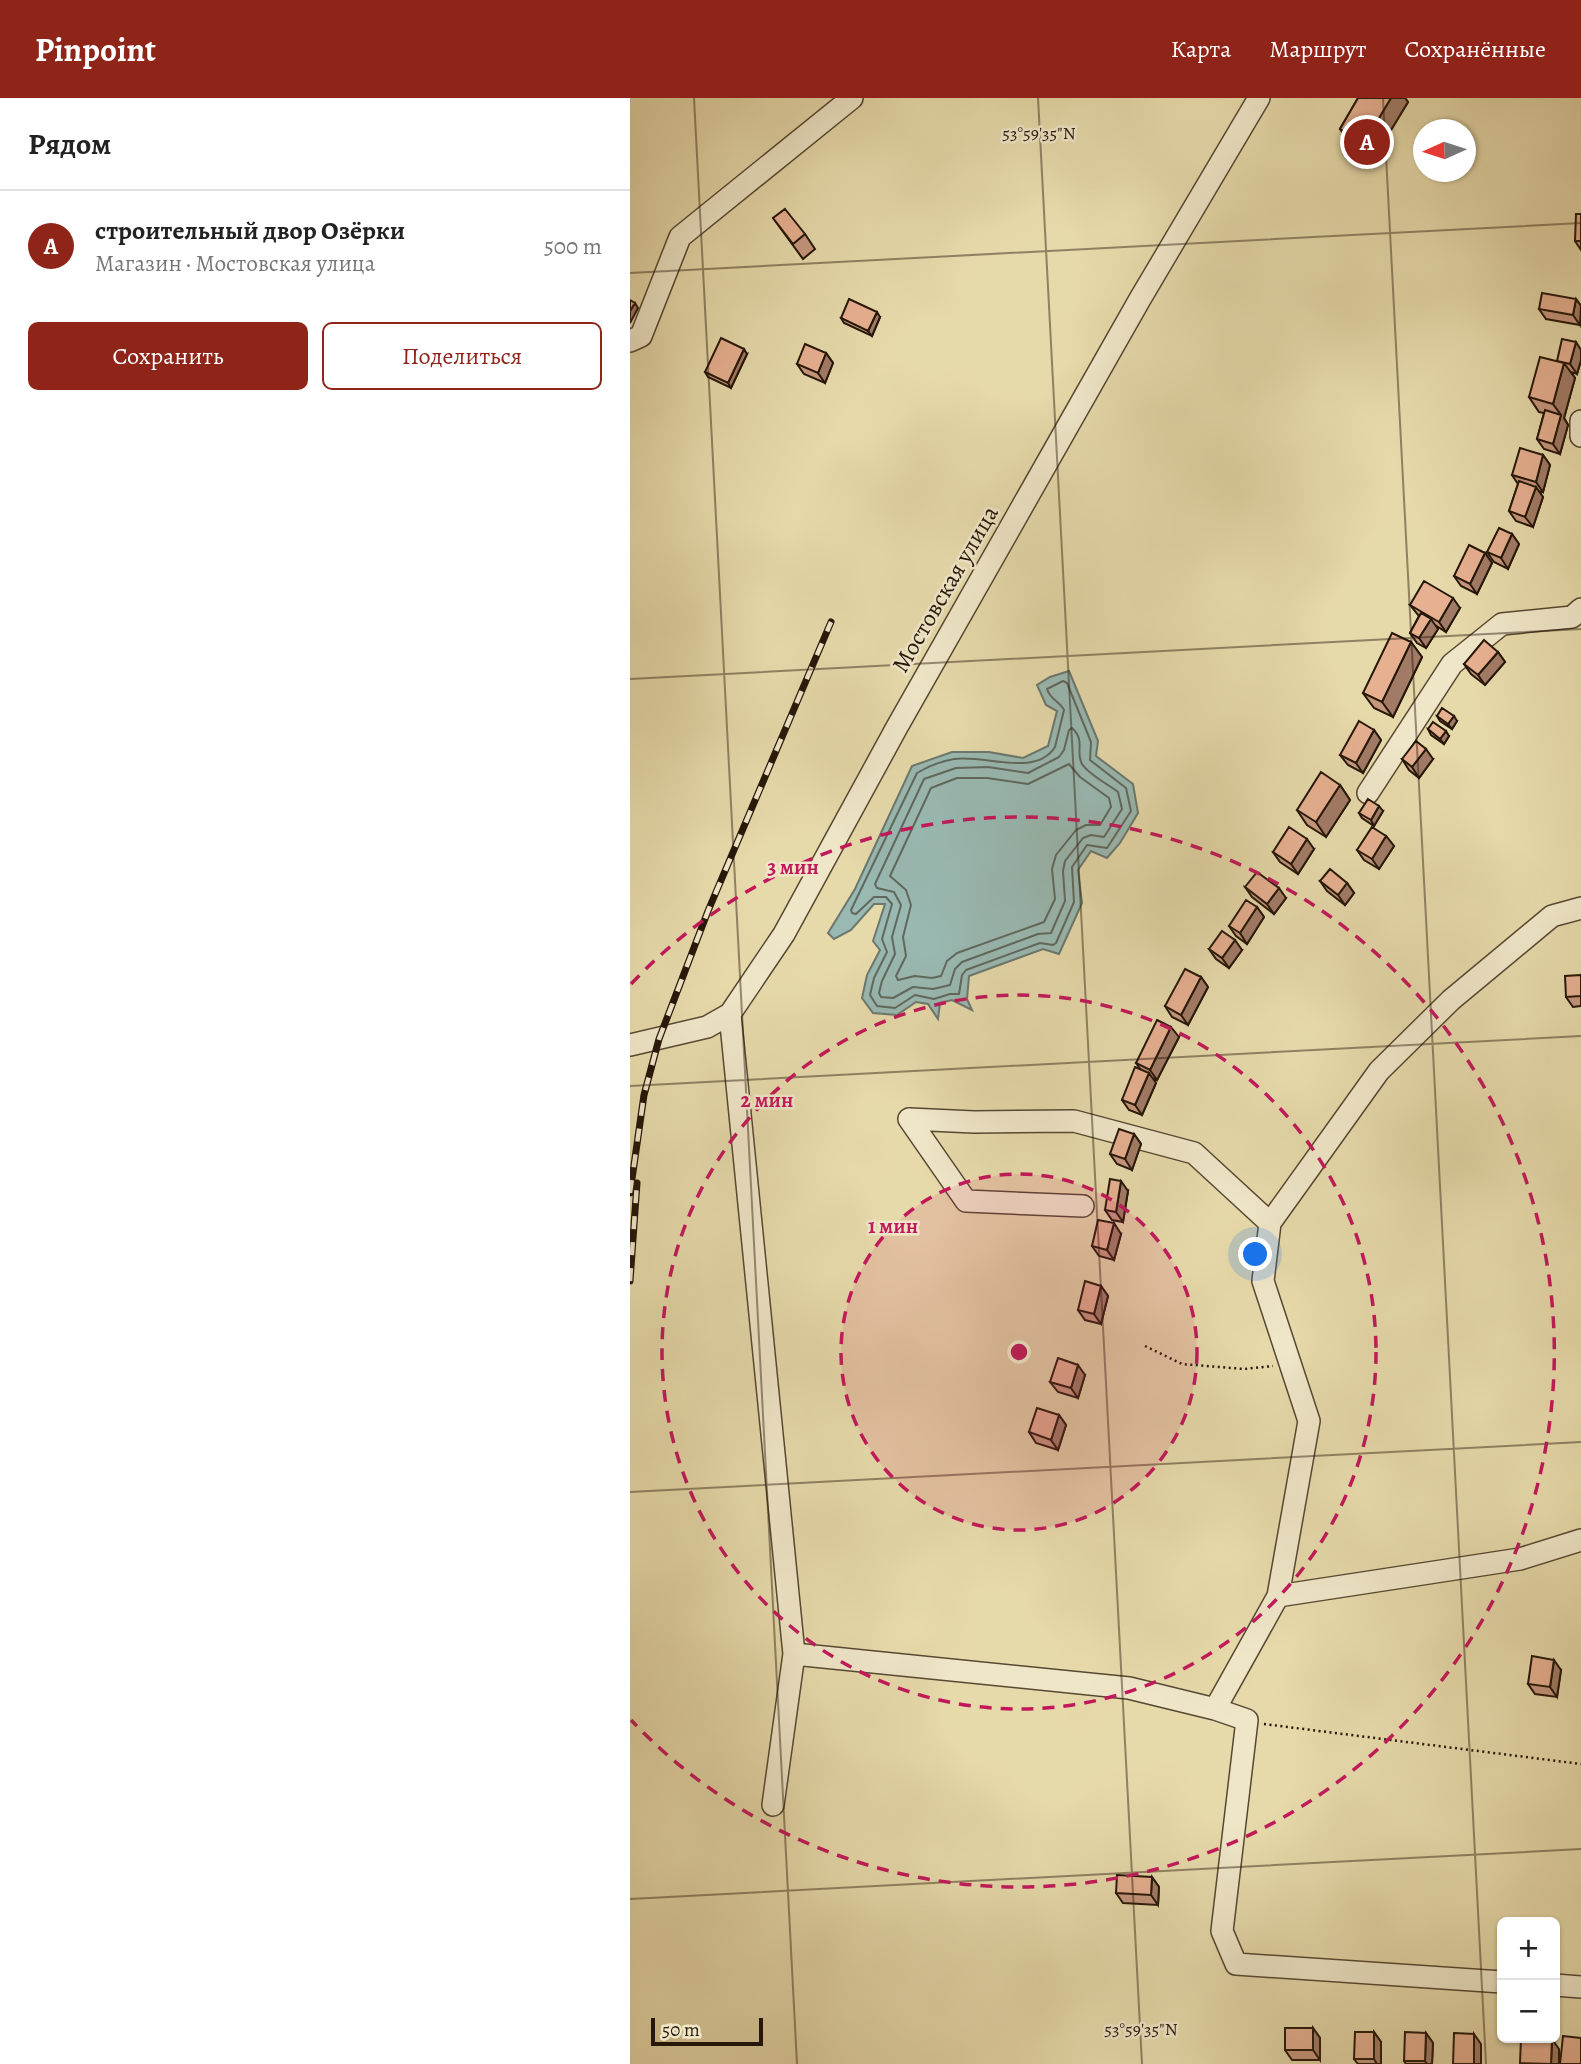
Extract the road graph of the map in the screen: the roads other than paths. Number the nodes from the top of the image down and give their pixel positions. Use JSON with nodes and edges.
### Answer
{"nodes":[{"id":1,"x":852,"y":98,"type":"edge"},
{"id":2,"x":1259,"y":98,"type":"edge"},
{"id":3,"x":630,"y":341,"type":"edge"},
{"id":4,"x":1581,"y":421,"type":"edge"},
{"id":5,"x":1581,"y":436,"type":"edge"},
{"id":6,"x":1581,"y":610,"type":"edge"},
{"id":7,"x":1368,"y":793,"type":"dead end"},
{"id":8,"x":1581,"y":908,"type":"edge"},
{"id":9,"x":730,"y":1014,"type":"junction"},
{"id":10,"x":630,"y":1045,"type":"edge"},
{"id":11,"x":1083,"y":1206,"type":"dead end"},
{"id":12,"x":1270,"y":1223,"type":"junction"},
{"id":13,"x":1581,"y":1539,"type":"edge"},
{"id":14,"x":1278,"y":1596,"type":"junction"},
{"id":15,"x":794,"y":1654,"type":"junction"},
{"id":16,"x":1215,"y":1709,"type":"junction"},
{"id":17,"x":773,"y":1805,"type":"dead end"},
{"id":18,"x":1497,"y":1982,"type":"edge"},
{"id":19,"x":1560,"y":1985,"type":"edge"},
{"id":20,"x":1581,"y":1987,"type":"edge"}],
"edges":[{"from":1,"to":3,"type":"street"},
{"from":2,"to":9,"type":"street","name":"Мостовская улица"},
{"from":4,"to":5,"type":"street"},
{"from":6,"to":7,"type":"street"},
{"from":8,"to":12,"type":"street"},
{"from":9,"to":10,"type":"street"},
{"from":9,"to":15,"type":"street"},
{"from":11,"to":12,"type":"street"},
{"from":12,"to":14,"type":"street"},
{"from":13,"to":14,"type":"street"},
{"from":14,"to":16,"type":"street"},
{"from":15,"to":16,"type":"street"},
{"from":15,"to":17,"type":"street"},
{"from":16,"to":18,"type":"street"},
{"from":19,"to":20,"type":"street"}]}
